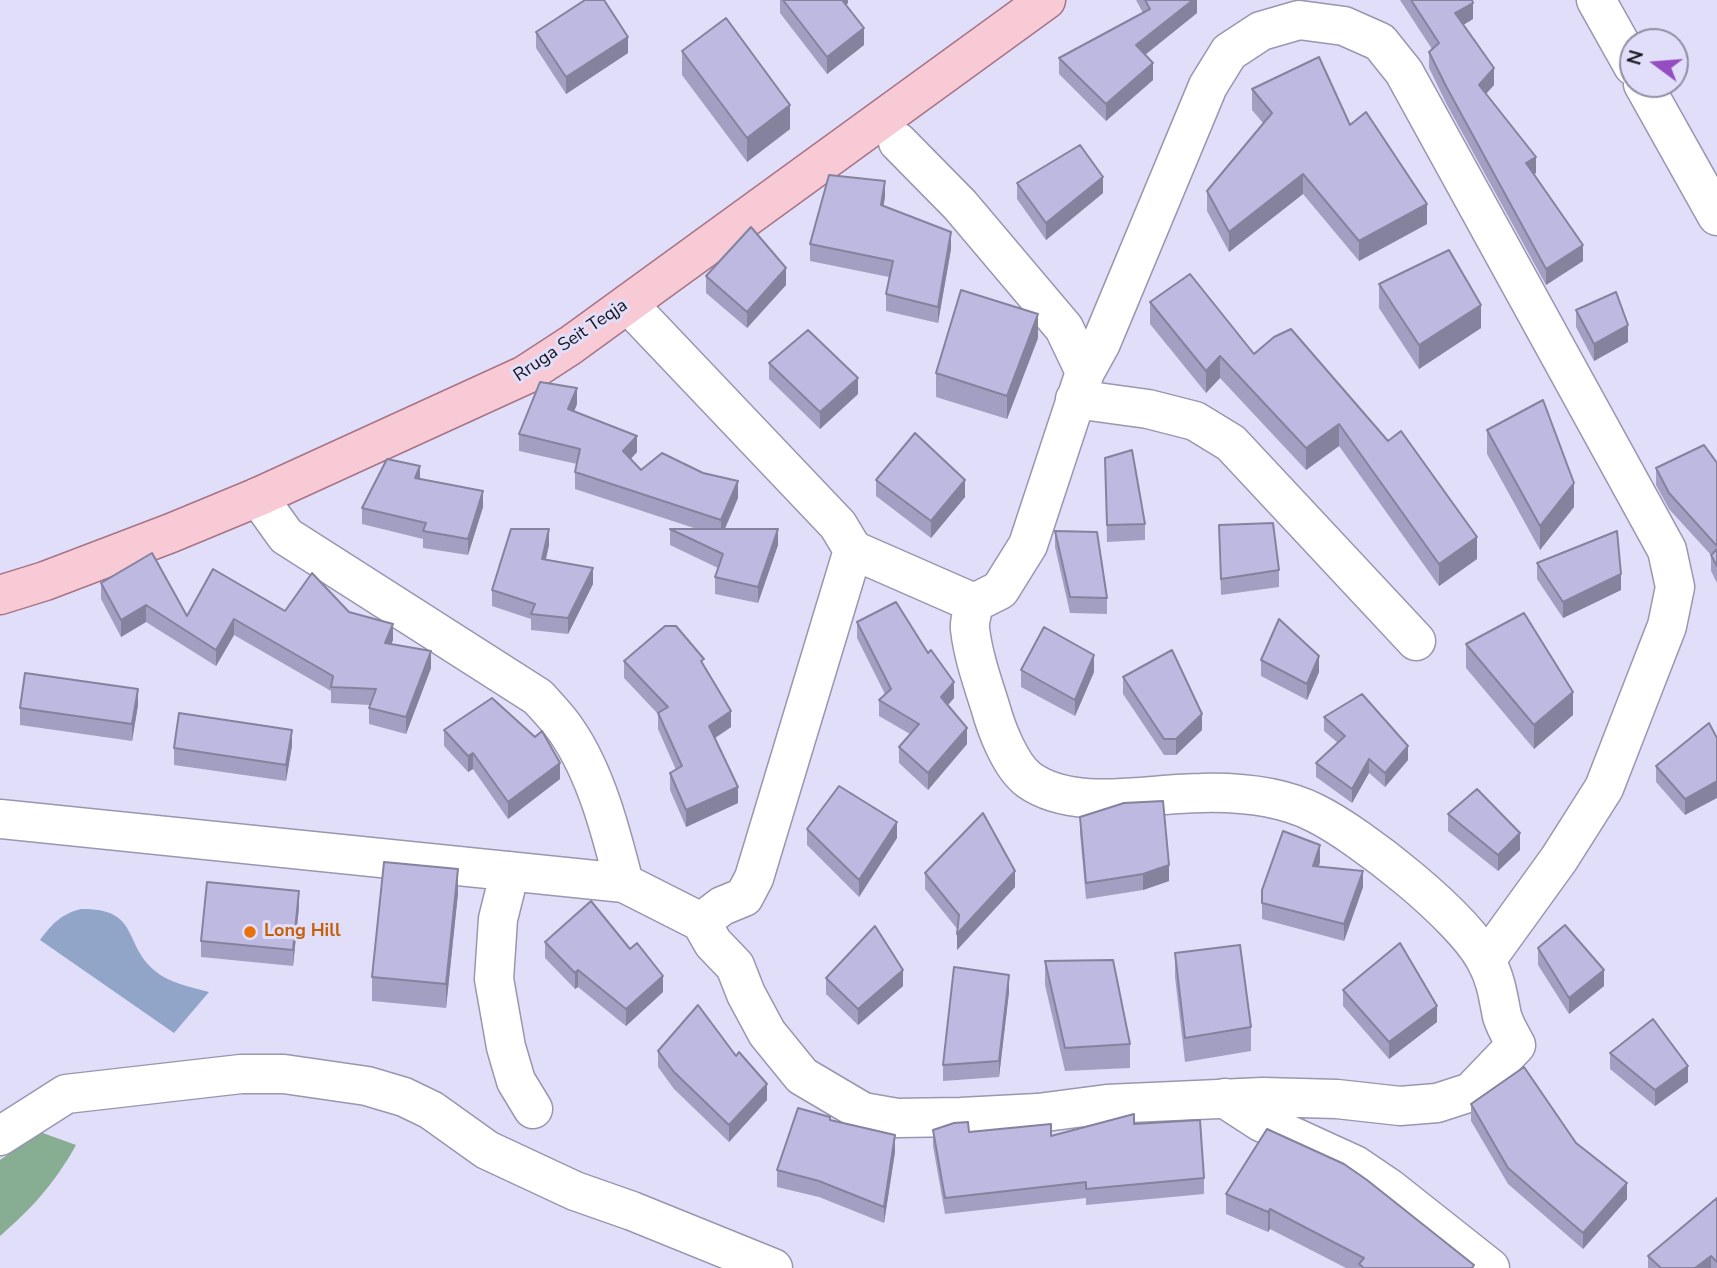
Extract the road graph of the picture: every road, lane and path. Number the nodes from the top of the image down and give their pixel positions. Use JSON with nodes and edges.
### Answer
{"nodes":[{"id":1,"x":1046,"y":0,"type":"edge"},
{"id":2,"x":1596,"y":0,"type":"edge"},
{"id":3,"x":1619,"y":41,"type":"edge"},
{"id":4,"x":1651,"y":98,"type":"edge"},
{"id":5,"x":898,"y":142,"type":"dead end"},
{"id":6,"x":1717,"y":216,"type":"edge"},
{"id":7,"x":628,"y":304,"type":"junction"},
{"id":8,"x":1080,"y":385,"type":"junction"},
{"id":9,"x":258,"y":497,"type":"junction"},
{"id":10,"x":853,"y":550,"type":"junction"},
{"id":11,"x":0,"y":595,"type":"edge"},
{"id":12,"x":974,"y":603,"type":"junction"},
{"id":13,"x":1416,"y":641,"type":"dead end"},
{"id":14,"x":0,"y":818,"type":"edge"},
{"id":15,"x":510,"y":871,"type":"junction"},
{"id":16,"x":624,"y":883,"type":"junction"},
{"id":17,"x":701,"y":922,"type":"junction"},
{"id":18,"x":1486,"y":960,"type":"junction"},
{"id":19,"x":1224,"y":1098,"type":"junction"},
{"id":20,"x":533,"y":1109,"type":"dead end"},
{"id":21,"x":0,"y":1136,"type":"edge"},
{"id":22,"x":774,"y":1268,"type":"edge"},
{"id":23,"x":1490,"y":1268,"type":"edge"}],
"edges":[{"from":1,"to":7,"type":"main road","name":"Rruga Seit Teqja"},
{"from":2,"to":3,"type":"street"},
{"from":4,"to":6,"type":"street"},
{"from":5,"to":8,"type":"street"},
{"from":7,"to":9,"type":"main road","name":"Rruga Seit Teqja"},
{"from":7,"to":10,"type":"street"},
{"from":8,"to":12,"type":"street"},
{"from":8,"to":13,"type":"street"},
{"from":8,"to":18,"type":"street"},
{"from":9,"to":11,"type":"main road","name":"Rruga Seit Teqja"},
{"from":9,"to":16,"type":"street"},
{"from":10,"to":12,"type":"street"},
{"from":10,"to":17,"type":"street"},
{"from":12,"to":18,"type":"street"},
{"from":14,"to":15,"type":"street"},
{"from":15,"to":16,"type":"street"},
{"from":15,"to":20,"type":"street"},
{"from":16,"to":17,"type":"street"},
{"from":17,"to":19,"type":"street"},
{"from":18,"to":19,"type":"street"},
{"from":19,"to":23,"type":"street"},
{"from":21,"to":22,"type":"street"}]}
